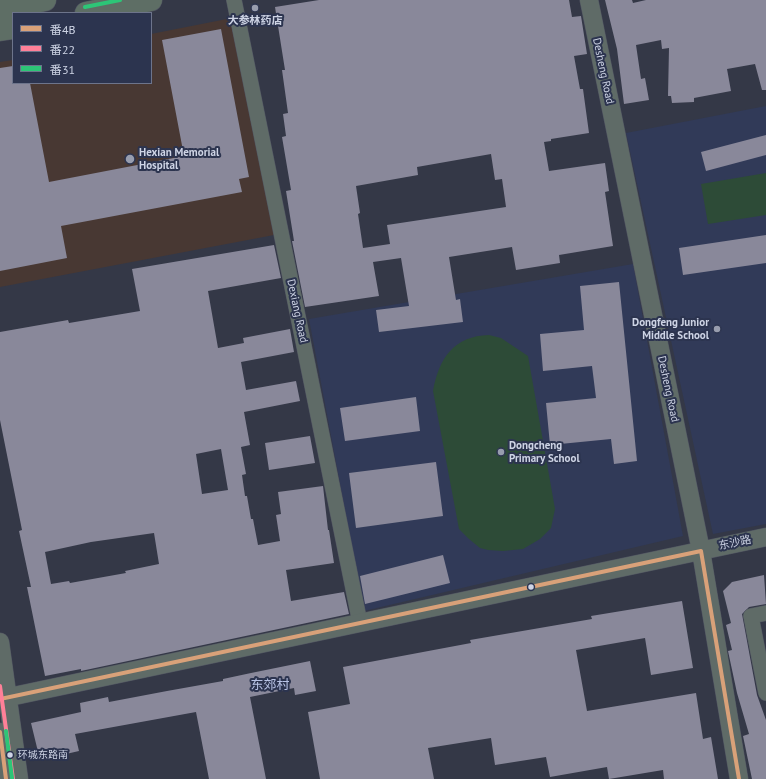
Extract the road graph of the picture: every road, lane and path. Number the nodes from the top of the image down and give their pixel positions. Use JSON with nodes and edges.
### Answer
{"nodes":[{"id":1,"x":45,"y":0,"type":"edge"},
{"id":2,"x":151,"y":0,"type":"edge"},
{"id":3,"x":234,"y":0,"type":"edge"},
{"id":4,"x":589,"y":0,"type":"edge"},
{"id":5,"x":0,"y":9,"type":"edge"},
{"id":6,"x":91,"y":12,"type":"edge"},
{"id":7,"x":12,"y":28,"type":"edge"},
{"id":8,"x":0,"y":30,"type":"edge"},
{"id":9,"x":766,"y":537,"type":"edge"},
{"id":10,"x":701,"y":551,"type":"junction"},
{"id":11,"x":766,"y":614,"type":"edge"},
{"id":12,"x":360,"y":623,"type":"junction"},
{"id":13,"x":0,"y":642,"type":"edge"},
{"id":14,"x":766,"y":693,"type":"edge"},
{"id":15,"x":4,"y":698,"type":"edge"},
{"id":16,"x":0,"y":732,"type":"edge"},
{"id":17,"x":6,"y":779,"type":"edge"},
{"id":18,"x":19,"y":779,"type":"edge"},
{"id":19,"x":739,"y":779,"type":"edge"}],
"edges":[{"from":1,"to":5,"type":"main road"},
{"from":2,"to":6,"type":"main road"},
{"from":3,"to":12,"type":"street","name":"Dexiang Road"},
{"from":4,"to":10,"type":"street","name":"Desheng Road"},
{"from":7,"to":8,"type":"main road"},
{"from":9,"to":10,"type":"street","name":"东沙路"},
{"from":10,"to":12,"type":"street","name":"东沙路"},
{"from":10,"to":19,"type":"street","name":"Desheng Road"},
{"from":11,"to":14,"type":"street"},
{"from":12,"to":15,"type":"street","name":"东沙路"},
{"from":13,"to":15,"type":"street"},
{"from":15,"to":18,"type":"street"},
{"from":16,"to":17,"type":"street"}]}
